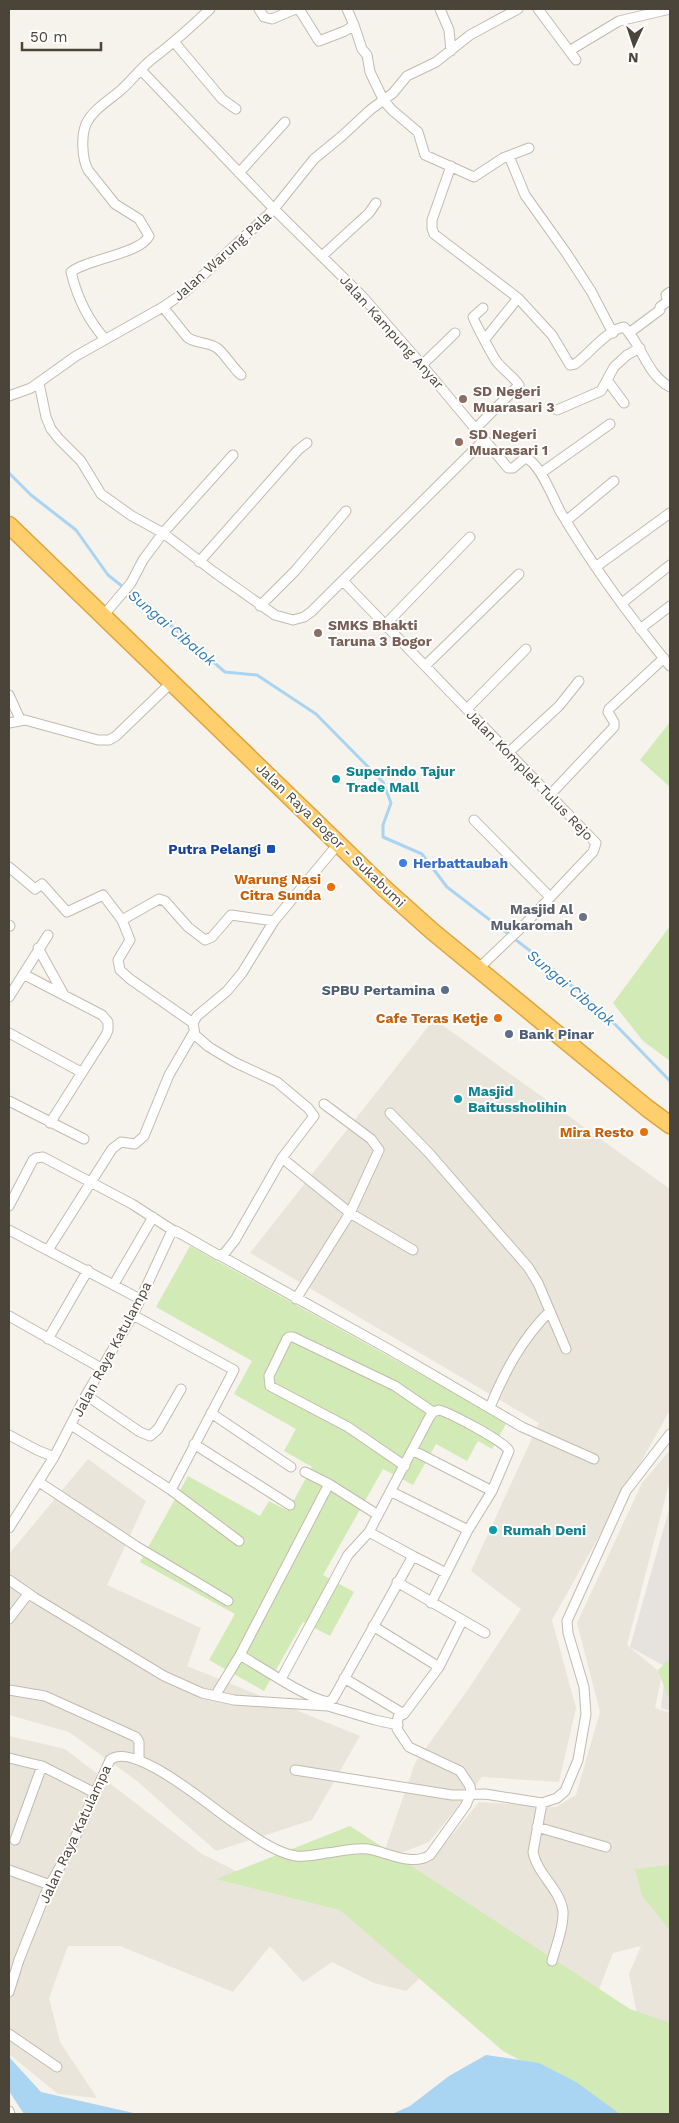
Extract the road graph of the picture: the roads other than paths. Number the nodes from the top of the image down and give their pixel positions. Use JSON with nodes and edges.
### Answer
{"nodes":[{"id":1,"x":210,"y":9,"type":"edge"},
{"id":2,"x":259,"y":9,"type":"edge"},
{"id":3,"x":347,"y":9,"type":"edge"},
{"id":4,"x":440,"y":9,"type":"edge"},
{"id":5,"x":518,"y":9,"type":"edge"},
{"id":6,"x":538,"y":9,"type":"edge"},
{"id":7,"x":670,"y":9,"type":"edge"},
{"id":8,"x":354,"y":25,"type":"junction"},
{"id":9,"x":175,"y":43,"type":"junction"},
{"id":10,"x":451,"y":51,"type":"junction"},
{"id":11,"x":569,"y":51,"type":"junction"},
{"id":12,"x":576,"y":60,"type":"dead end"},
{"id":13,"x":141,"y":70,"type":"junction"},
{"id":14,"x":384,"y":100,"type":"junction"},
{"id":15,"x":236,"y":109,"type":"dead end"},
{"id":16,"x":285,"y":122,"type":"dead end"},
{"id":17,"x":529,"y":148,"type":"dead end"},
{"id":18,"x":509,"y":156,"type":"junction"},
{"id":19,"x":451,"y":166,"type":"junction"},
{"id":20,"x":239,"y":173,"type":"junction"},
{"id":21,"x":376,"y":203,"type":"dead end"},
{"id":22,"x":274,"y":209,"type":"junction"},
{"id":23,"x":322,"y":256,"type":"junction"},
{"id":24,"x":670,"y":292,"type":"edge"},
{"id":25,"x":518,"y":298,"type":"junction"},
{"id":26,"x":163,"y":307,"type":"junction"},
{"id":27,"x":483,"y":308,"type":"dead end"},
{"id":28,"x":455,"y":333,"type":"dead end"},
{"id":29,"x":613,"y":333,"type":"junction"},
{"id":30,"x":629,"y":334,"type":"junction"},
{"id":31,"x":106,"y":339,"type":"junction"},
{"id":32,"x":485,"y":339,"type":"junction"},
{"id":33,"x":640,"y":348,"type":"junction"},
{"id":34,"x":422,"y":365,"type":"junction"},
{"id":35,"x":240,"y":375,"type":"dead end"},
{"id":36,"x":607,"y":380,"type":"junction"},
{"id":37,"x":38,"y":383,"type":"junction"},
{"id":38,"x":670,"y":387,"type":"edge"},
{"id":39,"x":9,"y":396,"type":"edge"},
{"id":40,"x":624,"y":403,"type":"dead end"},
{"id":41,"x":557,"y":410,"type":"dead end"},
{"id":42,"x":610,"y":424,"type":"dead end"},
{"id":43,"x":475,"y":429,"type":"junction"},
{"id":44,"x":484,"y":440,"type":"junction"},
{"id":45,"x":307,"y":443,"type":"dead end"},
{"id":46,"x":233,"y":455,"type":"dead end"},
{"id":47,"x":541,"y":473,"type":"junction"},
{"id":48,"x":614,"y":481,"type":"dead end"},
{"id":49,"x":346,"y":511,"type":"dead end"},
{"id":50,"x":670,"y":513,"type":"edge"},
{"id":51,"x":566,"y":521,"type":"junction"},
{"id":52,"x":9,"y":525,"type":"edge"},
{"id":53,"x":164,"y":532,"type":"junction"},
{"id":54,"x":470,"y":537,"type":"dead end"},
{"id":55,"x":199,"y":562,"type":"junction"},
{"id":56,"x":670,"y":565,"type":"edge"},
{"id":57,"x":597,"y":566,"type":"junction"},
{"id":58,"x":519,"y":574,"type":"dead end"},
{"id":59,"x":343,"y":581,"type":"junction"},
{"id":60,"x":622,"y":603,"type":"junction"},
{"id":61,"x":260,"y":606,"type":"junction"},
{"id":62,"x":670,"y":606,"type":"edge"},
{"id":63,"x":102,"y":616,"type":"junction"},
{"id":64,"x":384,"y":625,"type":"junction"},
{"id":65,"x":640,"y":629,"type":"junction"},
{"id":66,"x":526,"y":649,"type":"dead end"},
{"id":67,"x":664,"y":658,"type":"junction"},
{"id":68,"x":425,"y":666,"type":"junction"},
{"id":69,"x":670,"y":666,"type":"edge"},
{"id":70,"x":579,"y":681,"type":"dead end"},
{"id":71,"x":172,"y":682,"type":"junction"},
{"id":72,"x":9,"y":694,"type":"edge"},
{"id":73,"x":467,"y":709,"type":"junction"},
{"id":74,"x":20,"y":719,"type":"junction"},
{"id":75,"x":9,"y":723,"type":"edge"},
{"id":76,"x":508,"y":753,"type":"junction"},
{"id":77,"x":549,"y":796,"type":"junction"},
{"id":78,"x":474,"y":820,"type":"dead end"},
{"id":79,"x":338,"y":844,"type":"junction"},
{"id":80,"x":9,"y":867,"type":"edge"},
{"id":81,"x":550,"y":897,"type":"junction"},
{"id":82,"x":122,"y":920,"type":"junction"},
{"id":83,"x":274,"y":921,"type":"junction"},
{"id":84,"x":48,"y":934,"type":"dead end"},
{"id":85,"x":38,"y":948,"type":"junction"},
{"id":86,"x":478,"y":969,"type":"junction"},
{"id":87,"x":23,"y":974,"type":"junction"},
{"id":88,"x":64,"y":996,"type":"junction"},
{"id":89,"x":9,"y":997,"type":"edge"},
{"id":90,"x":194,"y":1028,"type":"junction"},
{"id":91,"x":9,"y":1033,"type":"edge"},
{"id":92,"x":82,"y":1072,"type":"junction"},
{"id":93,"x":9,"y":1101,"type":"edge"},
{"id":94,"x":324,"y":1104,"type":"dead end"},
{"id":95,"x":390,"y":1112,"type":"dead end"},
{"id":96,"x":50,"y":1123,"type":"junction"},
{"id":97,"x":670,"y":1125,"type":"edge"},
{"id":98,"x":84,"y":1138,"type":"dead end"},
{"id":99,"x":282,"y":1158,"type":"junction"},
{"id":100,"x":89,"y":1183,"type":"junction"},
{"id":101,"x":9,"y":1206,"type":"edge"},
{"id":102,"x":350,"y":1213,"type":"junction"},
{"id":103,"x":153,"y":1217,"type":"junction"},
{"id":104,"x":9,"y":1230,"type":"edge"},
{"id":105,"x":174,"y":1231,"type":"junction"},
{"id":106,"x":48,"y":1250,"type":"junction"},
{"id":107,"x":413,"y":1250,"type":"dead end"},
{"id":108,"x":221,"y":1256,"type":"junction"},
{"id":109,"x":88,"y":1270,"type":"junction"},
{"id":110,"x":114,"y":1284,"type":"junction"},
{"id":111,"x":140,"y":1299,"type":"junction"},
{"id":112,"x":296,"y":1299,"type":"junction"},
{"id":113,"x":550,"y":1311,"type":"junction"},
{"id":114,"x":133,"y":1315,"type":"junction"},
{"id":115,"x":9,"y":1316,"type":"edge"},
{"id":116,"x":48,"y":1339,"type":"junction"},
{"id":117,"x":566,"y":1349,"type":"dead end"},
{"id":118,"x":101,"y":1368,"type":"junction"},
{"id":119,"x":181,"y":1389,"type":"dead end"},
{"id":120,"x":86,"y":1395,"type":"junction"},
{"id":121,"x":490,"y":1408,"type":"junction"},
{"id":122,"x":433,"y":1412,"type":"junction"},
{"id":123,"x":211,"y":1413,"type":"junction"},
{"id":124,"x":71,"y":1425,"type":"junction"},
{"id":125,"x":670,"y":1434,"type":"edge"},
{"id":126,"x":9,"y":1435,"type":"edge"},
{"id":127,"x":194,"y":1444,"type":"junction"},
{"id":128,"x":414,"y":1451,"type":"junction"},
{"id":129,"x":54,"y":1457,"type":"junction"},
{"id":130,"x":594,"y":1459,"type":"dead end"},
{"id":131,"x":291,"y":1466,"type":"dead end"},
{"id":132,"x":405,"y":1466,"type":"junction"},
{"id":133,"x":305,"y":1472,"type":"dead end"},
{"id":134,"x":39,"y":1482,"type":"junction"},
{"id":135,"x":329,"y":1484,"type":"junction"},
{"id":136,"x":171,"y":1490,"type":"junction"},
{"id":137,"x":492,"y":1491,"type":"junction"},
{"id":138,"x":392,"y":1492,"type":"junction"},
{"id":139,"x":290,"y":1505,"type":"dead end"},
{"id":140,"x":378,"y":1515,"type":"junction"},
{"id":141,"x":9,"y":1528,"type":"edge"},
{"id":142,"x":468,"y":1530,"type":"junction"},
{"id":143,"x":369,"y":1532,"type":"junction"},
{"id":144,"x":239,"y":1541,"type":"dead end"},
{"id":145,"x":413,"y":1556,"type":"junction"},
{"id":146,"x":446,"y":1573,"type":"junction"},
{"id":147,"x":9,"y":1580,"type":"edge"},
{"id":148,"x":397,"y":1582,"type":"junction"},
{"id":149,"x":28,"y":1594,"type":"junction"},
{"id":150,"x":228,"y":1600,"type":"dead end"},
{"id":151,"x":431,"y":1603,"type":"junction"},
{"id":152,"x":9,"y":1619,"type":"edge"},
{"id":153,"x":462,"y":1621,"type":"junction"},
{"id":154,"x":373,"y":1626,"type":"junction"},
{"id":155,"x":485,"y":1633,"type":"dead end"},
{"id":156,"x":240,"y":1655,"type":"junction"},
{"id":157,"x":439,"y":1667,"type":"junction"},
{"id":158,"x":344,"y":1678,"type":"junction"},
{"id":159,"x":281,"y":1680,"type":"junction"},
{"id":160,"x":9,"y":1690,"type":"edge"},
{"id":161,"x":218,"y":1691,"type":"dead end"},
{"id":162,"x":404,"y":1714,"type":"junction"},
{"id":163,"x":398,"y":1725,"type":"junction"},
{"id":164,"x":9,"y":1758,"type":"edge"},
{"id":165,"x":139,"y":1760,"type":"junction"},
{"id":166,"x":42,"y":1766,"type":"junction"},
{"id":167,"x":294,"y":1770,"type":"dead end"},
{"id":168,"x":95,"y":1793,"type":"junction"},
{"id":169,"x":471,"y":1793,"type":"junction"},
{"id":170,"x":542,"y":1803,"type":"junction"},
{"id":171,"x":537,"y":1827,"type":"junction"},
{"id":172,"x":15,"y":1840,"type":"dead end"},
{"id":173,"x":606,"y":1847,"type":"dead end"},
{"id":174,"x":9,"y":1870,"type":"edge"},
{"id":175,"x":50,"y":1885,"type":"junction"},
{"id":176,"x":552,"y":1961,"type":"dead end"},
{"id":177,"x":9,"y":1992,"type":"edge"},
{"id":178,"x":9,"y":2034,"type":"edge"},
{"id":179,"x":57,"y":2067,"type":"dead end"}],
"edges":[{"from":1,"to":9,"type":"street"},
{"from":2,"to":8,"type":"street"},
{"from":3,"to":8,"type":"street"},
{"from":4,"to":10,"type":"street"},
{"from":5,"to":10,"type":"street","name":"Jalan Warung Pala"},
{"from":6,"to":11,"type":"street"},
{"from":7,"to":11,"type":"street"},
{"from":8,"to":14,"type":"street"},
{"from":9,"to":13,"type":"street"},
{"from":9,"to":15,"type":"street"},
{"from":10,"to":14,"type":"street","name":"Jalan Warung Pala"},
{"from":11,"to":12,"type":"street"},
{"from":13,"to":20,"type":"street","name":"Jalan Kampung Anyar"},
{"from":13,"to":31,"type":"street"},
{"from":14,"to":19,"type":"street"},
{"from":14,"to":22,"type":"street","name":"Jalan Warung Pala"},
{"from":16,"to":20,"type":"street"},
{"from":17,"to":18,"type":"street"},
{"from":18,"to":19,"type":"street"},
{"from":18,"to":29,"type":"street"},
{"from":19,"to":25,"type":"street"},
{"from":20,"to":22,"type":"street","name":"Jalan Kampung Anyar"},
{"from":21,"to":23,"type":"street"},
{"from":22,"to":23,"type":"street","name":"Jalan Kampung Anyar"},
{"from":22,"to":26,"type":"street","name":"Jalan Warung Pala"},
{"from":23,"to":34,"type":"street","name":"Jalan Kampung Anyar"},
{"from":24,"to":30,"type":"street"},
{"from":25,"to":29,"type":"street"},
{"from":25,"to":32,"type":"street"},
{"from":26,"to":31,"type":"street","name":"Jalan Warung Pala"},
{"from":26,"to":35,"type":"street"},
{"from":27,"to":32,"type":"street"},
{"from":28,"to":34,"type":"street"},
{"from":29,"to":30,"type":"street"},
{"from":30,"to":33,"type":"street"},
{"from":31,"to":37,"type":"street","name":"Jalan Warung Pala"},
{"from":32,"to":43,"type":"street"},
{"from":33,"to":36,"type":"street"},
{"from":33,"to":38,"type":"street"},
{"from":34,"to":43,"type":"street","name":"Jalan Kampung Anyar"},
{"from":36,"to":40,"type":"street"},
{"from":36,"to":41,"type":"street"},
{"from":37,"to":39,"type":"street","name":"Jalan Warung Pala"},
{"from":37,"to":53,"type":"street"},
{"from":42,"to":47,"type":"street"},
{"from":43,"to":44,"type":"street","name":"Jalan Kampung Anyar"},
{"from":44,"to":47,"type":"street","name":"Jalan Kampung Anyar"},
{"from":44,"to":59,"type":"street"},
{"from":45,"to":55,"type":"street"},
{"from":46,"to":53,"type":"street"},
{"from":47,"to":51,"type":"street","name":"Jalan Kampung Anyar"},
{"from":48,"to":51,"type":"street"},
{"from":49,"to":61,"type":"street"},
{"from":50,"to":57,"type":"street"},
{"from":51,"to":57,"type":"street","name":"Jalan Kampung Anyar"},
{"from":52,"to":63,"type":"highway","name":"Jalan Raya Bogor - Sukabumi"},
{"from":53,"to":55,"type":"street"},
{"from":53,"to":63,"type":"street"},
{"from":54,"to":64,"type":"street"},
{"from":55,"to":61,"type":"street"},
{"from":56,"to":60,"type":"street"},
{"from":57,"to":60,"type":"street","name":"Jalan Kampung Anyar"},
{"from":58,"to":68,"type":"street"},
{"from":59,"to":61,"type":"street"},
{"from":59,"to":64,"type":"street","name":"Jalan Komplek Tulus Rejo"},
{"from":60,"to":65,"type":"street","name":"Jalan Kampung Anyar"},
{"from":62,"to":65,"type":"street"},
{"from":63,"to":71,"type":"highway","name":"Jalan Raya Bogor - Sukabumi"},
{"from":64,"to":68,"type":"street","name":"Jalan Komplek Tulus Rejo"},
{"from":65,"to":67,"type":"street","name":"Jalan Kampung Anyar"},
{"from":66,"to":73,"type":"street"},
{"from":67,"to":69,"type":"street","name":"Jalan Kampung Anyar"},
{"from":67,"to":77,"type":"street"},
{"from":68,"to":73,"type":"street","name":"Jalan Komplek Tulus Rejo"},
{"from":70,"to":76,"type":"street"},
{"from":71,"to":74,"type":"street"},
{"from":71,"to":79,"type":"highway","name":"Jalan Raya Bogor - Sukabumi"},
{"from":72,"to":74,"type":"street"},
{"from":73,"to":76,"type":"street","name":"Jalan Komplek Tulus Rejo"},
{"from":74,"to":75,"type":"street"},
{"from":76,"to":77,"type":"street","name":"Jalan Komplek Tulus Rejo"},
{"from":77,"to":81,"type":"street","name":"Jalan Komplek Tulus Rejo"},
{"from":78,"to":81,"type":"street"},
{"from":79,"to":83,"type":"street"},
{"from":79,"to":86,"type":"highway","name":"Jalan Raya Bogor - Sukabumi"},
{"from":80,"to":82,"type":"street"},
{"from":81,"to":86,"type":"street","name":"Jalan Komplek Tulus Rejo"},
{"from":82,"to":83,"type":"street"},
{"from":82,"to":90,"type":"street"},
{"from":83,"to":90,"type":"street"},
{"from":84,"to":85,"type":"street"},
{"from":85,"to":87,"type":"street"},
{"from":85,"to":88,"type":"street"},
{"from":86,"to":97,"type":"highway","name":"Jalan Raya Bogor - Sukabumi"},
{"from":87,"to":88,"type":"street"},
{"from":87,"to":89,"type":"street"},
{"from":88,"to":92,"type":"street"},
{"from":90,"to":99,"type":"street"},
{"from":90,"to":100,"type":"street"},
{"from":91,"to":92,"type":"street"},
{"from":92,"to":96,"type":"street"},
{"from":93,"to":96,"type":"street"},
{"from":94,"to":102,"type":"street"},
{"from":95,"to":113,"type":"street"},
{"from":96,"to":98,"type":"street"},
{"from":99,"to":102,"type":"street"},
{"from":99,"to":108,"type":"street"},
{"from":100,"to":101,"type":"street"},
{"from":100,"to":103,"type":"street"},
{"from":100,"to":106,"type":"street"},
{"from":102,"to":107,"type":"street"},
{"from":102,"to":112,"type":"street"},
{"from":103,"to":105,"type":"street"},
{"from":103,"to":110,"type":"street"},
{"from":104,"to":106,"type":"street"},
{"from":105,"to":108,"type":"street"},
{"from":105,"to":111,"type":"street","name":"Jalan Raya Katulampa"},
{"from":106,"to":109,"type":"street"},
{"from":108,"to":112,"type":"street"},
{"from":109,"to":110,"type":"street"},
{"from":109,"to":116,"type":"street"},
{"from":110,"to":111,"type":"street"},
{"from":111,"to":114,"type":"street","name":"Jalan Raya Katulampa"},
{"from":112,"to":121,"type":"street"},
{"from":113,"to":117,"type":"street"},
{"from":113,"to":121,"type":"street"},
{"from":114,"to":118,"type":"street","name":"Jalan Raya Katulampa"},
{"from":114,"to":123,"type":"street"},
{"from":115,"to":116,"type":"street"},
{"from":116,"to":118,"type":"street"},
{"from":118,"to":120,"type":"street","name":"Jalan Raya Katulampa"},
{"from":119,"to":120,"type":"street"},
{"from":120,"to":124,"type":"street","name":"Jalan Raya Katulampa"},
{"from":121,"to":130,"type":"street"},
{"from":122,"to":128,"type":"street"},
{"from":122,"to":132,"type":"street"},
{"from":122,"to":137,"type":"street"},
{"from":123,"to":127,"type":"street"},
{"from":123,"to":131,"type":"street"},
{"from":124,"to":129,"type":"street","name":"Jalan Raya Katulampa"},
{"from":124,"to":136,"type":"street"},
{"from":125,"to":170,"type":"street"},
{"from":126,"to":129,"type":"street"},
{"from":127,"to":136,"type":"street"},
{"from":127,"to":139,"type":"street"},
{"from":128,"to":132,"type":"street"},
{"from":128,"to":137,"type":"street"},
{"from":129,"to":134,"type":"street","name":"Jalan Raya Katulampa"},
{"from":132,"to":138,"type":"street"},
{"from":133,"to":135,"type":"street"},
{"from":134,"to":141,"type":"street","name":"Jalan Raya Katulampa"},
{"from":134,"to":150,"type":"street"},
{"from":135,"to":140,"type":"street"},
{"from":135,"to":156,"type":"street"},
{"from":136,"to":144,"type":"street"},
{"from":137,"to":142,"type":"street"},
{"from":138,"to":140,"type":"street"},
{"from":138,"to":142,"type":"street"},
{"from":140,"to":143,"type":"street"},
{"from":142,"to":146,"type":"street"},
{"from":143,"to":145,"type":"street"},
{"from":143,"to":159,"type":"street"},
{"from":145,"to":146,"type":"street"},
{"from":145,"to":148,"type":"street"},
{"from":146,"to":151,"type":"street"},
{"from":147,"to":149,"type":"street"},
{"from":148,"to":151,"type":"street"},
{"from":148,"to":154,"type":"street"},
{"from":149,"to":152,"type":"street"},
{"from":149,"to":163,"type":"street"},
{"from":151,"to":153,"type":"street"},
{"from":153,"to":155,"type":"street"},
{"from":153,"to":157,"type":"street"},
{"from":154,"to":157,"type":"street"},
{"from":154,"to":158,"type":"street"},
{"from":156,"to":159,"type":"street"},
{"from":156,"to":161,"type":"street"},
{"from":157,"to":162,"type":"street"},
{"from":158,"to":159,"type":"street"},
{"from":158,"to":162,"type":"street"},
{"from":160,"to":165,"type":"street"},
{"from":162,"to":163,"type":"street"},
{"from":163,"to":169,"type":"street"},
{"from":164,"to":166,"type":"street"},
{"from":165,"to":168,"type":"street","name":"Jalan Raya Katulampa"},
{"from":165,"to":169,"type":"street","name":"Jalan Raya Katulampa"},
{"from":166,"to":168,"type":"street"},
{"from":166,"to":172,"type":"street"},
{"from":167,"to":169,"type":"street"},
{"from":168,"to":175,"type":"street","name":"Jalan Raya Katulampa"},
{"from":169,"to":170,"type":"street"},
{"from":170,"to":171,"type":"street"},
{"from":171,"to":173,"type":"street"},
{"from":171,"to":176,"type":"street"},
{"from":174,"to":175,"type":"street"},
{"from":175,"to":177,"type":"street","name":"Jalan Raya Katulampa"},
{"from":178,"to":179,"type":"street"}]}
